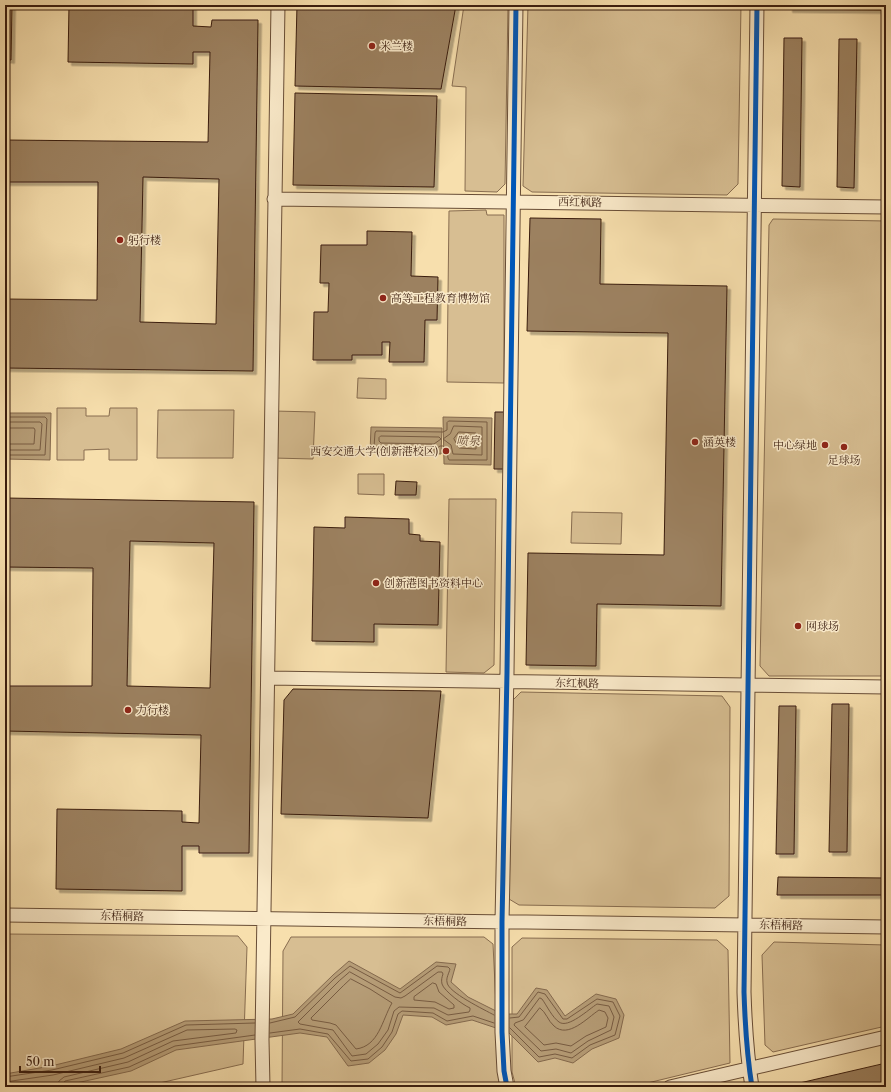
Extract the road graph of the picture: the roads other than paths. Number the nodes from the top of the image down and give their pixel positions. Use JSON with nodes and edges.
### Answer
{"nodes":[{"id":1,"x":278,"y":5,"type":"edge"},
{"id":2,"x":516,"y":5,"type":"edge"},
{"id":3,"x":757,"y":5,"type":"edge"},
{"id":4,"x":274,"y":198,"type":"junction"},
{"id":5,"x":513,"y":201,"type":"junction"},
{"id":6,"x":755,"y":205,"type":"junction"},
{"id":7,"x":886,"y":207,"type":"edge"},
{"id":8,"x":268,"y":678,"type":"junction"},
{"id":9,"x":507,"y":682,"type":"junction"},
{"id":10,"x":748,"y":685,"type":"junction"},
{"id":11,"x":886,"y":687,"type":"edge"},
{"id":12,"x":5,"y":915,"type":"edge"},
{"id":13,"x":264,"y":918,"type":"junction"},
{"id":14,"x":502,"y":922,"type":"junction"},
{"id":15,"x":744,"y":925,"type":"junction"},
{"id":16,"x":886,"y":927,"type":"edge"},
{"id":17,"x":886,"y":1037,"type":"edge"},
{"id":18,"x":749,"y":1069,"type":"junction"},
{"id":19,"x":263,"y":1087,"type":"edge"},
{"id":20,"x":507,"y":1087,"type":"edge"},
{"id":21,"x":670,"y":1087,"type":"edge"},
{"id":22,"x":752,"y":1087,"type":"edge"}],
"edges":[{"from":1,"to":4,"type":"street"},
{"from":2,"to":5,"type":"street"},
{"from":3,"to":6,"type":"street"},
{"from":4,"to":5,"type":"street","name":"西红枫路"},
{"from":4,"to":8,"type":"street"},
{"from":5,"to":6,"type":"street","name":"西红枫路"},
{"from":5,"to":9,"type":"street"},
{"from":6,"to":7,"type":"street","name":"西红枫路"},
{"from":6,"to":10,"type":"street"},
{"from":8,"to":9,"type":"street","name":"东红枫路"},
{"from":8,"to":13,"type":"street"},
{"from":9,"to":10,"type":"street","name":"东红枫路"},
{"from":9,"to":14,"type":"street"},
{"from":10,"to":11,"type":"street","name":"东红枫路"},
{"from":10,"to":15,"type":"street"},
{"from":12,"to":13,"type":"street","name":"东梧桐路"},
{"from":13,"to":14,"type":"street","name":"东梧桐路"},
{"from":13,"to":19,"type":"street"},
{"from":14,"to":15,"type":"street","name":"东梧桐路"},
{"from":14,"to":20,"type":"street"},
{"from":15,"to":16,"type":"street","name":"东梧桐路"},
{"from":15,"to":18,"type":"street"},
{"from":17,"to":18,"type":"street"},
{"from":18,"to":21,"type":"street"},
{"from":18,"to":22,"type":"street"}]}
